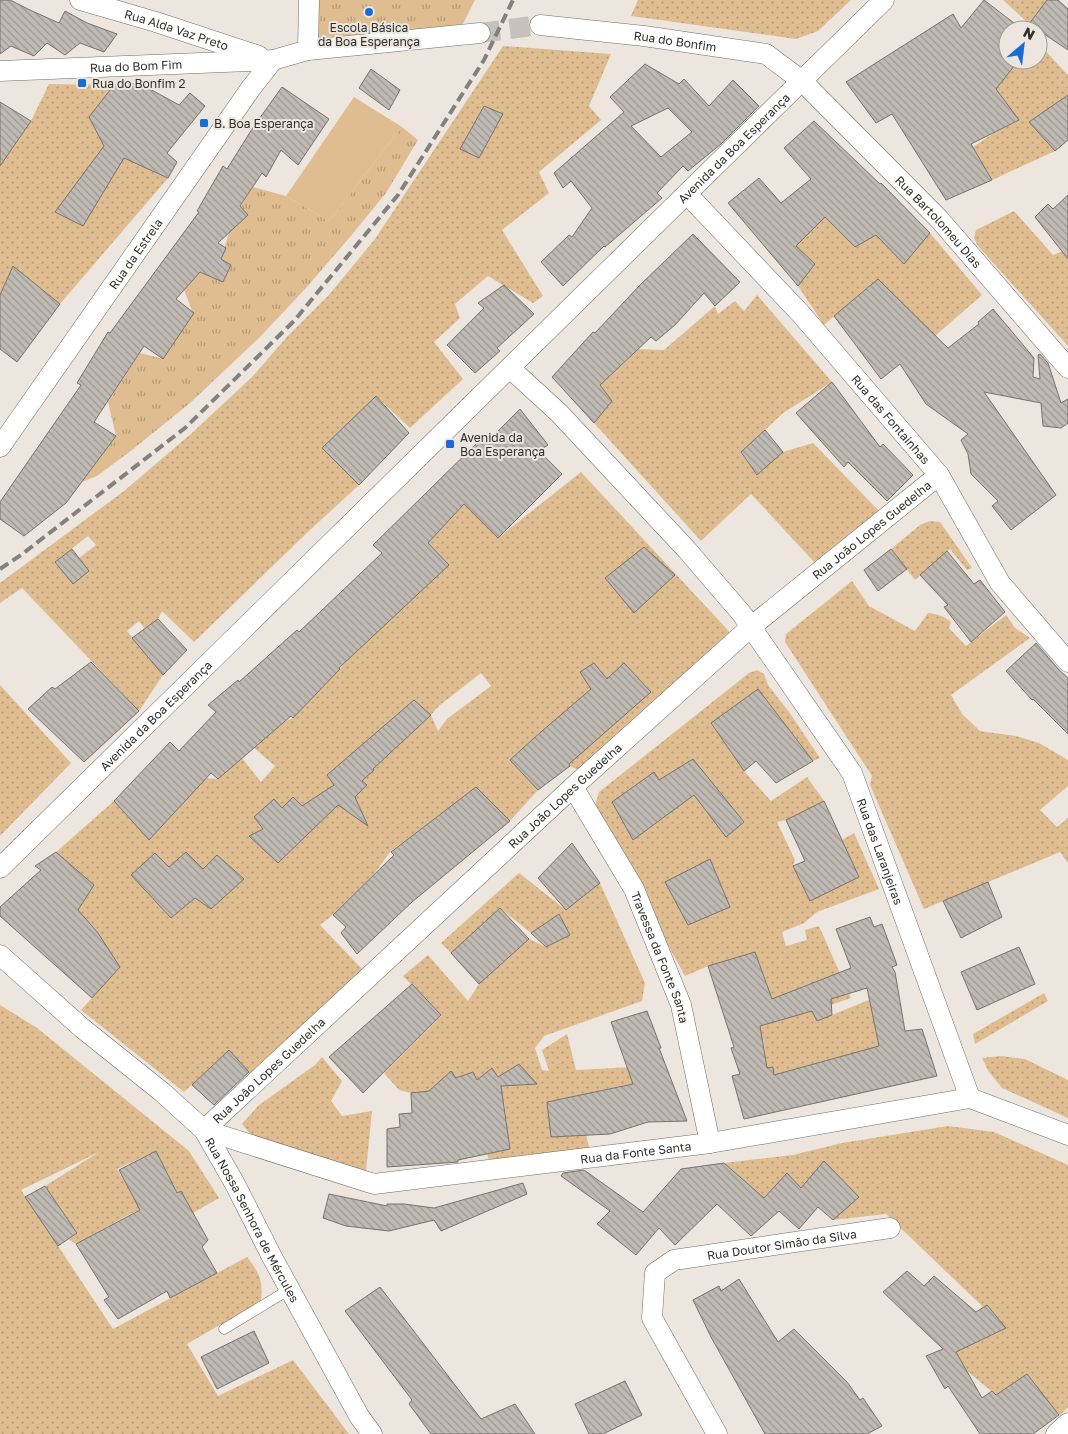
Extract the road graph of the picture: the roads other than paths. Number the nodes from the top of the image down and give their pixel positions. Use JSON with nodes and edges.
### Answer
{"nodes":[{"id":1,"x":80,"y":0,"type":"edge"},
{"id":2,"x":309,"y":0,"type":"edge"},
{"id":3,"x":884,"y":0,"type":"edge"},
{"id":4,"x":540,"y":24,"type":"tunnel mouth"},
{"id":5,"x":480,"y":33,"type":"tunnel mouth"},
{"id":6,"x":308,"y":50,"type":"junction"},
{"id":7,"x":273,"y":60,"type":"junction"},
{"id":8,"x":0,"y":72,"type":"edge"},
{"id":9,"x":802,"y":81,"type":"junction"},
{"id":10,"x":687,"y":194,"type":"junction"},
{"id":11,"x":510,"y":368,"type":"junction"},
{"id":12,"x":1068,"y":368,"type":"edge"},
{"id":13,"x":0,"y":447,"type":"edge"},
{"id":14,"x":939,"y":475,"type":"junction"},
{"id":15,"x":752,"y":626,"type":"junction"},
{"id":16,"x":1068,"y":662,"type":"edge"},
{"id":17,"x":573,"y":787,"type":"junction"},
{"id":18,"x":0,"y":868,"type":"edge"},
{"id":19,"x":0,"y":955,"type":"edge"},
{"id":20,"x":0,"y":974,"type":"edge"},
{"id":21,"x":50,"y":999,"type":"junction"},
{"id":22,"x":970,"y":1098,"type":"junction"},
{"id":23,"x":204,"y":1130,"type":"junction"},
{"id":24,"x":1068,"y":1135,"type":"edge"},
{"id":25,"x":710,"y":1143,"type":"junction"},
{"id":26,"x":890,"y":1228,"type":"dead end"},
{"id":27,"x":290,"y":1289,"type":"junction"},
{"id":28,"x":224,"y":1329,"type":"dead end"},
{"id":29,"x":1068,"y":1423,"type":"edge"},
{"id":30,"x":372,"y":1434,"type":"edge"},
{"id":31,"x":717,"y":1434,"type":"edge"},
{"id":32,"x":1056,"y":1434,"type":"edge"}],
"edges":[{"from":1,"to":7,"type":"street","name":"Rua Alda Vaz Preto"},
{"from":2,"to":6,"type":"street"},
{"from":3,"to":9,"type":"street","name":"Avenida da Boa Esperança"},
{"from":4,"to":9,"type":"street","name":"Rua do Bonfim"},
{"from":5,"to":6,"type":"street"},
{"from":6,"to":7,"type":"street"},
{"from":7,"to":8,"type":"street","name":"Rua do Bom Fim"},
{"from":7,"to":13,"type":"street","name":"Rua da Estrela"},
{"from":9,"to":10,"type":"street","name":"Avenida da Boa Esperança"},
{"from":9,"to":12,"type":"street","name":"Rua Bartolomeu Dias"},
{"from":10,"to":11,"type":"street","name":"Avenida da Boa Esperança"},
{"from":10,"to":14,"type":"street","name":"Rua das Fontainhas"},
{"from":11,"to":15,"type":"street","name":"Rua das Laranjeiras"},
{"from":11,"to":18,"type":"street","name":"Avenida da Boa Esperança"},
{"from":14,"to":15,"type":"street","name":"Rua João Lopes Guedelha"},
{"from":14,"to":16,"type":"street","name":"Rua das Fontainhas"},
{"from":15,"to":17,"type":"street","name":"Rua João Lopes Guedelha"},
{"from":15,"to":22,"type":"street","name":"Rua das Laranjeiras"},
{"from":17,"to":23,"type":"street","name":"Rua João Lopes Guedelha"},
{"from":17,"to":25,"type":"street","name":"Travessa da Fonte Santa"},
{"from":19,"to":21,"type":"street","name":"Rua Nossa Senhora de Mércules"},
{"from":20,"to":21,"type":"street","name":"Rua Nossa Senhora de Mércules"},
{"from":21,"to":23,"type":"street","name":"Rua Nossa Senhora de Mércules"},
{"from":22,"to":24,"type":"street"},
{"from":22,"to":25,"type":"street","name":"Rua da Fonte Santa"},
{"from":23,"to":25,"type":"street","name":"Rua da Fonte Santa"},
{"from":23,"to":27,"type":"street","name":"Rua Nossa Senhora de Mércules"},
{"from":26,"to":31,"type":"street","name":"Rua Doutor Simão da Silva"},
{"from":27,"to":28,"type":"lane"},
{"from":27,"to":30,"type":"street","name":"Rua Nossa Senhora de Mércules"},
{"from":29,"to":32,"type":"street"}]}
